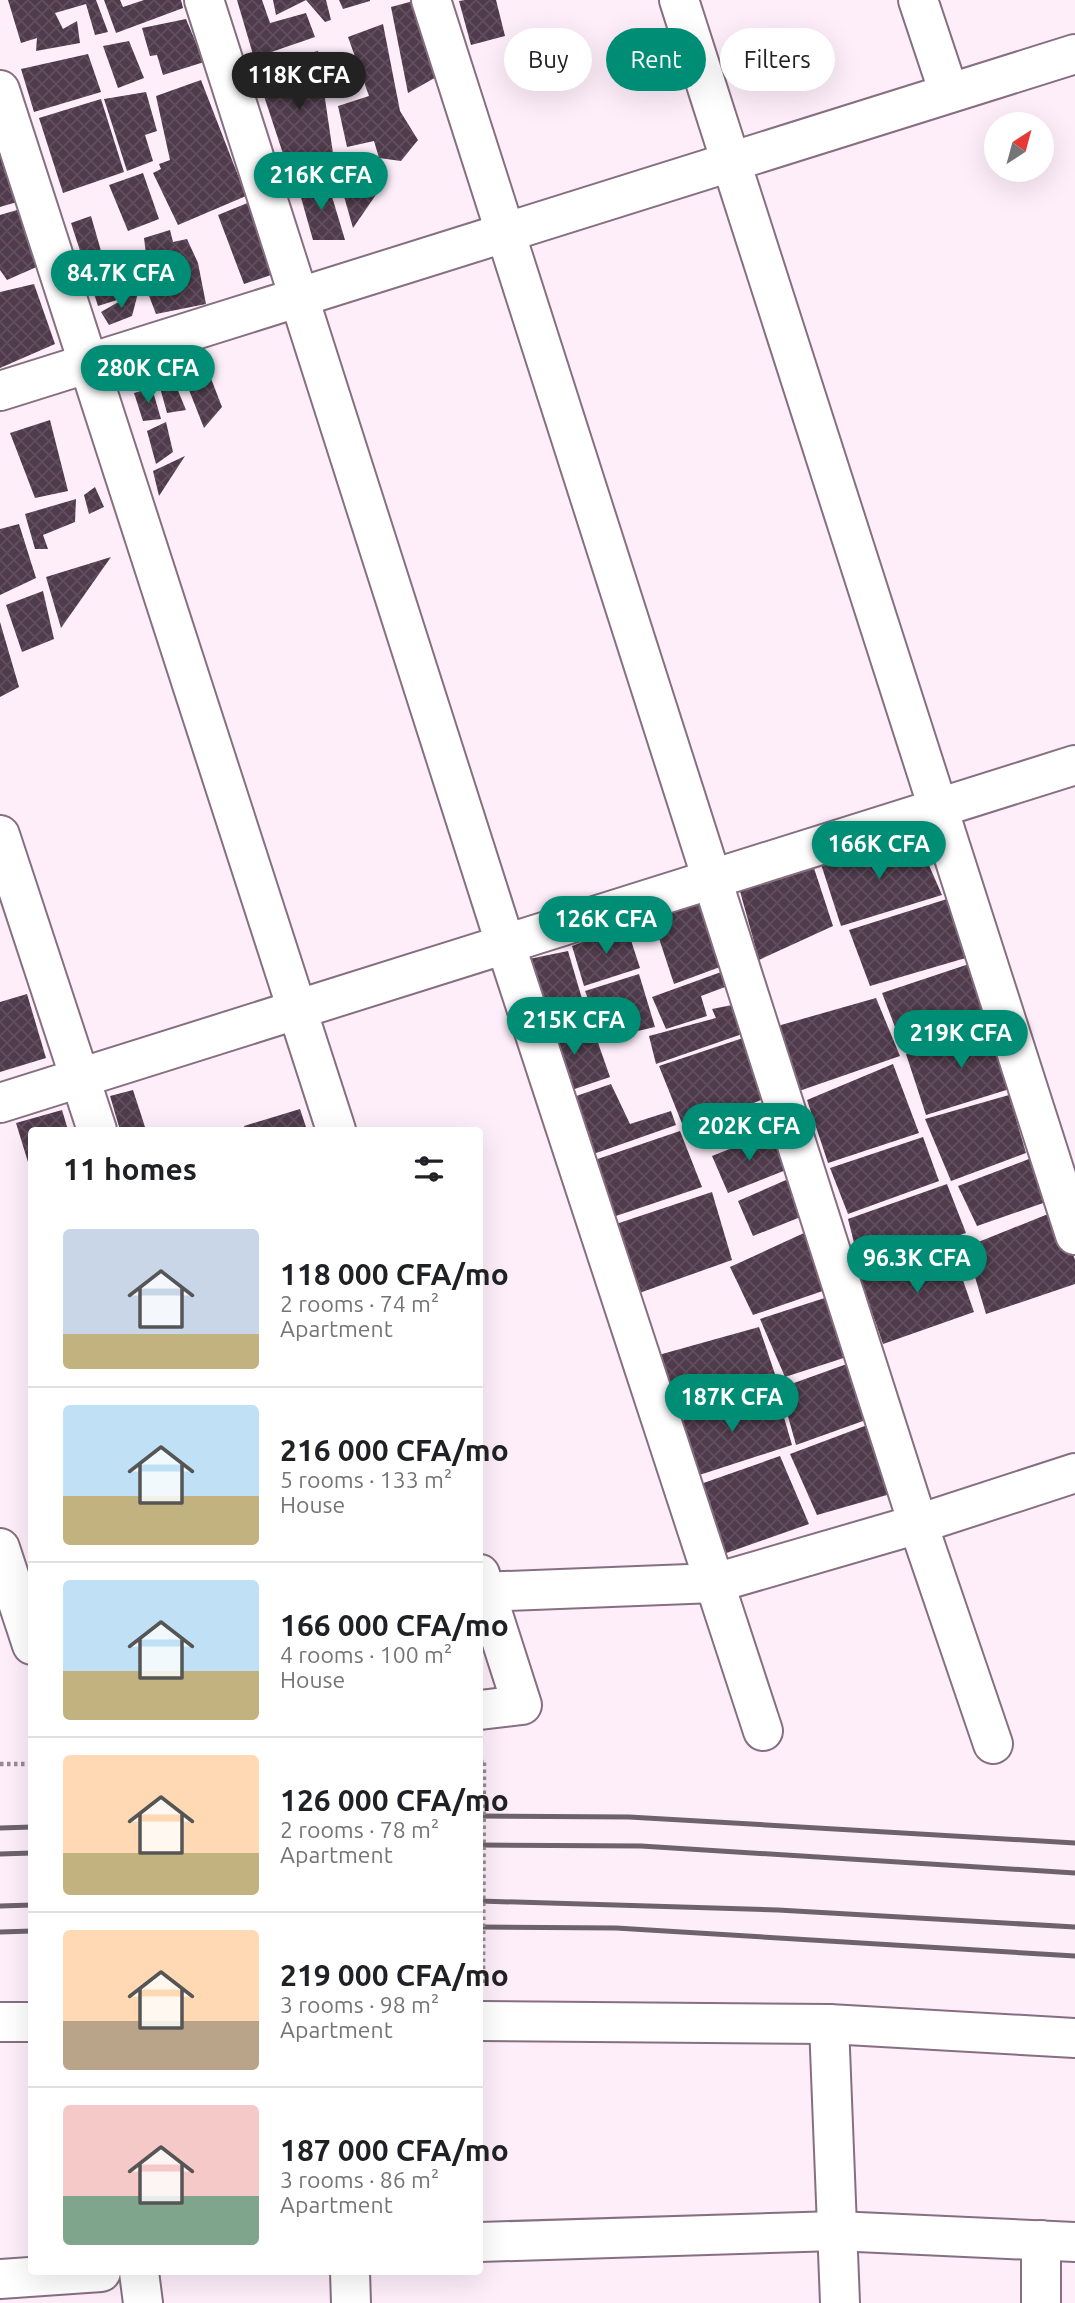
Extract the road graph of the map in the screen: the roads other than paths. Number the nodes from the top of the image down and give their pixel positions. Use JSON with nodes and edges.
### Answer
{"nodes":[{"id":1,"x":204,"y":0,"type":"edge"},
{"id":2,"x":431,"y":0,"type":"edge"},
{"id":3,"x":679,"y":0,"type":"edge"},
{"id":4,"x":918,"y":0,"type":"edge"},
{"id":5,"x":1075,"y":54,"type":"edge"},
{"id":6,"x":0,"y":90,"type":"edge"},
{"id":7,"x":950,"y":93,"type":"junction"},
{"id":8,"x":731,"y":162,"type":"junction"},
{"id":9,"x":505,"y":234,"type":"junction"},
{"id":10,"x":301,"y":298,"type":"junction"},
{"id":11,"x":89,"y":364,"type":"junction"},
{"id":12,"x":0,"y":391,"type":"edge"},
{"id":13,"x":1075,"y":765,"type":"edge"},
{"id":14,"x":938,"y":808,"type":"junction"},
{"id":15,"x":0,"y":835,"type":"edge"},
{"id":16,"x":712,"y":879,"type":"junction"},
{"id":17,"x":505,"y":943,"type":"junction"},
{"id":18,"x":297,"y":1009,"type":"junction"},
{"id":19,"x":80,"y":1078,"type":"junction"},
{"id":20,"x":0,"y":1102,"type":"edge"},
{"id":21,"x":96,"y":1127,"type":"edge"},
{"id":22,"x":335,"y":1127,"type":"edge"},
{"id":23,"x":1075,"y":1235,"type":"edge"},
{"id":24,"x":1075,"y":1473,"type":"edge"},
{"id":25,"x":918,"y":1524,"type":"junction"},
{"id":26,"x":0,"y":1548,"type":"edge"},
{"id":27,"x":715,"y":1583,"type":"junction"},
{"id":28,"x":483,"y":1586,"type":"edge"},
{"id":29,"x":483,"y":1592,"type":"edge"},
{"id":30,"x":17,"y":1610,"type":"edge"},
{"id":31,"x":28,"y":1636,"type":"edge"},
{"id":32,"x":483,"y":1710,"type":"edge"},
{"id":33,"x":763,"y":1731,"type":"dead end"},
{"id":34,"x":993,"y":1744,"type":"dead end"},
{"id":35,"x":483,"y":2021,"type":"edge"},
{"id":36,"x":0,"y":2022,"type":"edge"},
{"id":37,"x":28,"y":2022,"type":"edge"},
{"id":38,"x":829,"y":2024,"type":"junction"},
{"id":39,"x":1075,"y":2038,"type":"edge"},
{"id":40,"x":836,"y":2231,"type":"junction"},
{"id":41,"x":1058,"y":2241,"type":"edge"},
{"id":42,"x":483,"y":2242,"type":"edge"},
{"id":43,"x":58,"y":2275,"type":"edge"},
{"id":44,"x":139,"y":2275,"type":"edge"},
{"id":45,"x":349,"y":2275,"type":"edge"},
{"id":46,"x":0,"y":2279,"type":"edge"},
{"id":47,"x":143,"y":2303,"type":"edge"},
{"id":48,"x":351,"y":2303,"type":"edge"},
{"id":49,"x":841,"y":2303,"type":"edge"},
{"id":50,"x":1041,"y":2303,"type":"edge"}],
"edges":[{"from":1,"to":10,"type":"street"},
{"from":2,"to":9,"type":"street"},
{"from":3,"to":8,"type":"street"},
{"from":4,"to":7,"type":"street"},
{"from":5,"to":7,"type":"street"},
{"from":6,"to":11,"type":"street"},
{"from":7,"to":8,"type":"street"},
{"from":8,"to":9,"type":"street"},
{"from":8,"to":14,"type":"street"},
{"from":9,"to":10,"type":"street"},
{"from":9,"to":16,"type":"street"},
{"from":10,"to":11,"type":"street"},
{"from":10,"to":17,"type":"street"},
{"from":11,"to":12,"type":"street"},
{"from":11,"to":18,"type":"street"},
{"from":13,"to":14,"type":"street"},
{"from":14,"to":16,"type":"street"},
{"from":14,"to":23,"type":"street"},
{"from":15,"to":19,"type":"street"},
{"from":16,"to":17,"type":"street"},
{"from":16,"to":25,"type":"street"},
{"from":17,"to":18,"type":"street"},
{"from":17,"to":27,"type":"street"},
{"from":18,"to":19,"type":"street"},
{"from":18,"to":22,"type":"street"},
{"from":19,"to":20,"type":"street"},
{"from":19,"to":21,"type":"street"},
{"from":24,"to":25,"type":"street"},
{"from":25,"to":27,"type":"street"},
{"from":25,"to":34,"type":"street"},
{"from":26,"to":30,"type":"street"},
{"from":27,"to":28,"type":"street"},
{"from":27,"to":33,"type":"street"},
{"from":29,"to":32,"type":"street"},
{"from":30,"to":31,"type":"street"},
{"from":35,"to":38,"type":"street"},
{"from":36,"to":37,"type":"street"},
{"from":38,"to":39,"type":"street"},
{"from":38,"to":40,"type":"street"},
{"from":40,"to":41,"type":"street"},
{"from":40,"to":42,"type":"street"},
{"from":40,"to":49,"type":"street"},
{"from":41,"to":50,"type":"street"},
{"from":43,"to":46,"type":"street"},
{"from":44,"to":47,"type":"street"},
{"from":45,"to":48,"type":"street"}]}
